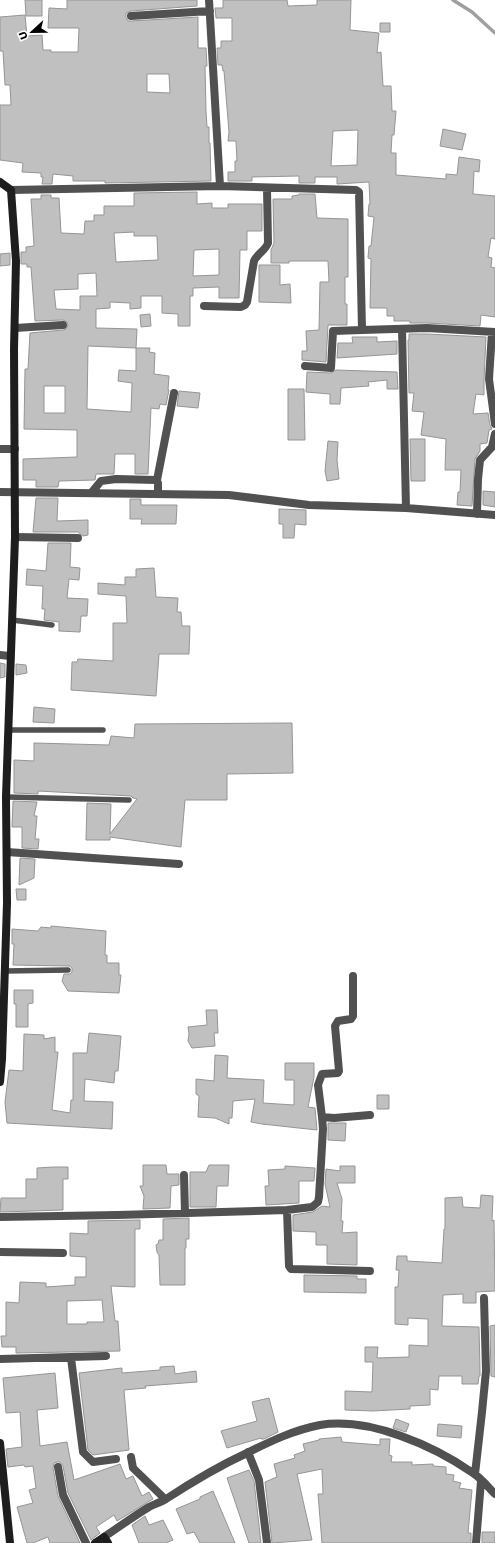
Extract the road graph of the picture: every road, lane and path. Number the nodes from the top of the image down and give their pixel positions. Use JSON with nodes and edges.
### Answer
{"nodes":[{"id":1,"x":209,"y":0,"type":"edge"},
{"id":2,"x":210,"y":11,"type":"junction"},
{"id":3,"x":131,"y":16,"type":"dead end"},
{"id":4,"x":0,"y":182,"type":"edge"},
{"id":5,"x":220,"y":186,"type":"junction"},
{"id":6,"x":267,"y":188,"type":"junction"},
{"id":7,"x":11,"y":190,"type":"junction"},
{"id":8,"x":204,"y":306,"type":"dead end"},
{"id":9,"x":63,"y":325,"type":"dead end"},
{"id":10,"x":15,"y":328,"type":"junction"},
{"id":11,"x":402,"y":329,"type":"junction"},
{"id":12,"x":362,"y":330,"type":"junction"},
{"id":13,"x":493,"y":332,"type":"edge"},
{"id":14,"x":305,"y":366,"type":"dead end"},
{"id":15,"x":174,"y":393,"type":"dead end"},
{"id":16,"x":495,"y":424,"type":"edge"},
{"id":17,"x":495,"y":434,"type":"edge"},
{"id":18,"x":0,"y":449,"type":"edge"},
{"id":19,"x":15,"y":449,"type":"junction"},
{"id":20,"x":134,"y":486,"type":"junction"},
{"id":21,"x":158,"y":487,"type":"junction"},
{"id":22,"x":95,"y":488,"type":"junction"},
{"id":23,"x":0,"y":492,"type":"edge"},
{"id":24,"x":14,"y":493,"type":"junction"},
{"id":25,"x":406,"y":508,"type":"junction"},
{"id":26,"x":477,"y":514,"type":"junction"},
{"id":27,"x":495,"y":515,"type":"edge"},
{"id":28,"x":15,"y":537,"type":"junction"},
{"id":29,"x":78,"y":538,"type":"dead end"},
{"id":30,"x":12,"y":620,"type":"junction"},
{"id":31,"x":52,"y":625,"type":"dead end"},
{"id":32,"x":0,"y":655,"type":"edge"},
{"id":33,"x":10,"y":656,"type":"junction"},
{"id":34,"x":8,"y":730,"type":"junction"},
{"id":35,"x":103,"y":730,"type":"dead end"},
{"id":36,"x":6,"y":797,"type":"junction"},
{"id":37,"x":129,"y":800,"type":"dead end"},
{"id":38,"x":3,"y":831,"type":"edge"},
{"id":39,"x":7,"y":852,"type":"junction"},
{"id":40,"x":179,"y":864,"type":"dead end"},
{"id":41,"x":4,"y":903,"type":"edge"},
{"id":42,"x":68,"y":970,"type":"dead end"},
{"id":43,"x":5,"y":971,"type":"junction"},
{"id":44,"x":353,"y":976,"type":"dead end"},
{"id":45,"x":2,"y":1024,"type":"edge"},
{"id":46,"x":1,"y":1059,"type":"edge"},
{"id":47,"x":0,"y":1082,"type":"edge"},
{"id":48,"x":370,"y":1115,"type":"dead end"},
{"id":49,"x":322,"y":1117,"type":"junction"},
{"id":50,"x":184,"y":1175,"type":"dead end"},
{"id":51,"x":287,"y":1210,"type":"junction"},
{"id":52,"x":185,"y":1214,"type":"junction"},
{"id":53,"x":0,"y":1217,"type":"edge"},
{"id":54,"x":0,"y":1252,"type":"edge"},
{"id":55,"x":63,"y":1253,"type":"dead end"},
{"id":56,"x":370,"y":1271,"type":"dead end"},
{"id":57,"x":484,"y":1298,"type":"dead end"},
{"id":58,"x":106,"y":1356,"type":"dead end"},
{"id":59,"x":71,"y":1358,"type":"junction"},
{"id":60,"x":0,"y":1359,"type":"edge"},
{"id":61,"x":0,"y":1443,"type":"edge"},
{"id":62,"x":248,"y":1452,"type":"junction"},
{"id":63,"x":131,"y":1457,"type":"dead end"},
{"id":64,"x":116,"y":1459,"type":"dead end"},
{"id":65,"x":58,"y":1467,"type":"dead end"},
{"id":66,"x":475,"y":1474,"type":"junction"},
{"id":67,"x":481,"y":1480,"type":"junction"},
{"id":68,"x":495,"y":1494,"type":"edge"},
{"id":69,"x":165,"y":1499,"type":"junction"},
{"id":70,"x":106,"y":1540,"type":"edge"},
{"id":71,"x":10,"y":1543,"type":"edge"},
{"id":72,"x":86,"y":1543,"type":"edge"},
{"id":73,"x":95,"y":1543,"type":"edge"},
{"id":74,"x":267,"y":1543,"type":"edge"},
{"id":75,"x":476,"y":1543,"type":"edge"}],
"edges":[{"from":1,"to":2,"type":"street"},
{"from":2,"to":3,"type":"street"},
{"from":2,"to":5,"type":"street"},
{"from":4,"to":7,"type":"street"},
{"from":5,"to":6,"type":"street"},
{"from":5,"to":7,"type":"street"},
{"from":6,"to":8,"type":"street"},
{"from":6,"to":12,"type":"street"},
{"from":7,"to":10,"type":"street"},
{"from":9,"to":10,"type":"street"},
{"from":10,"to":19,"type":"street"},
{"from":11,"to":12,"type":"street"},
{"from":11,"to":13,"type":"street"},
{"from":11,"to":25,"type":"street"},
{"from":12,"to":14,"type":"street"},
{"from":13,"to":16,"type":"street"},
{"from":15,"to":21,"type":"street"},
{"from":17,"to":26,"type":"street"},
{"from":18,"to":19,"type":"street"},
{"from":19,"to":24,"type":"street"},
{"from":20,"to":21,"type":"street"},
{"from":20,"to":21,"type":"street"},
{"from":20,"to":22,"type":"street"},
{"from":20,"to":22,"type":"street"},
{"from":21,"to":25,"type":"street"},
{"from":22,"to":24,"type":"street"},
{"from":23,"to":24,"type":"street"},
{"from":24,"to":28,"type":"street"},
{"from":25,"to":26,"type":"street"},
{"from":26,"to":27,"type":"street"},
{"from":28,"to":29,"type":"street"},
{"from":28,"to":30,"type":"street"},
{"from":30,"to":31,"type":"lane"},
{"from":30,"to":33,"type":"street"},
{"from":32,"to":33,"type":"street"},
{"from":33,"to":34,"type":"street"},
{"from":34,"to":35,"type":"lane"},
{"from":34,"to":36,"type":"street"},
{"from":36,"to":37,"type":"lane"},
{"from":36,"to":38,"type":"street"},
{"from":38,"to":39,"type":"street"},
{"from":39,"to":40,"type":"street"},
{"from":39,"to":41,"type":"street"},
{"from":41,"to":43,"type":"street"},
{"from":42,"to":43,"type":"lane"},
{"from":43,"to":45,"type":"street"},
{"from":44,"to":49,"type":"street"},
{"from":45,"to":46,"type":"street"},
{"from":46,"to":47,"type":"street"},
{"from":48,"to":49,"type":"street"},
{"from":49,"to":51,"type":"street"},
{"from":50,"to":52,"type":"street"},
{"from":51,"to":52,"type":"street"},
{"from":51,"to":56,"type":"street"},
{"from":52,"to":53,"type":"street"},
{"from":54,"to":55,"type":"street"},
{"from":57,"to":66,"type":"street"},
{"from":58,"to":59,"type":"street"},
{"from":59,"to":60,"type":"street"},
{"from":59,"to":64,"type":"street"},
{"from":61,"to":71,"type":"street"},
{"from":62,"to":66,"type":"street"},
{"from":62,"to":69,"type":"street"},
{"from":62,"to":74,"type":"street"},
{"from":63,"to":69,"type":"street"},
{"from":65,"to":72,"type":"street"},
{"from":66,"to":67,"type":"street"},
{"from":67,"to":68,"type":"street"},
{"from":67,"to":75,"type":"street"},
{"from":69,"to":70,"type":"street"},
{"from":70,"to":73,"type":"street"}]}
